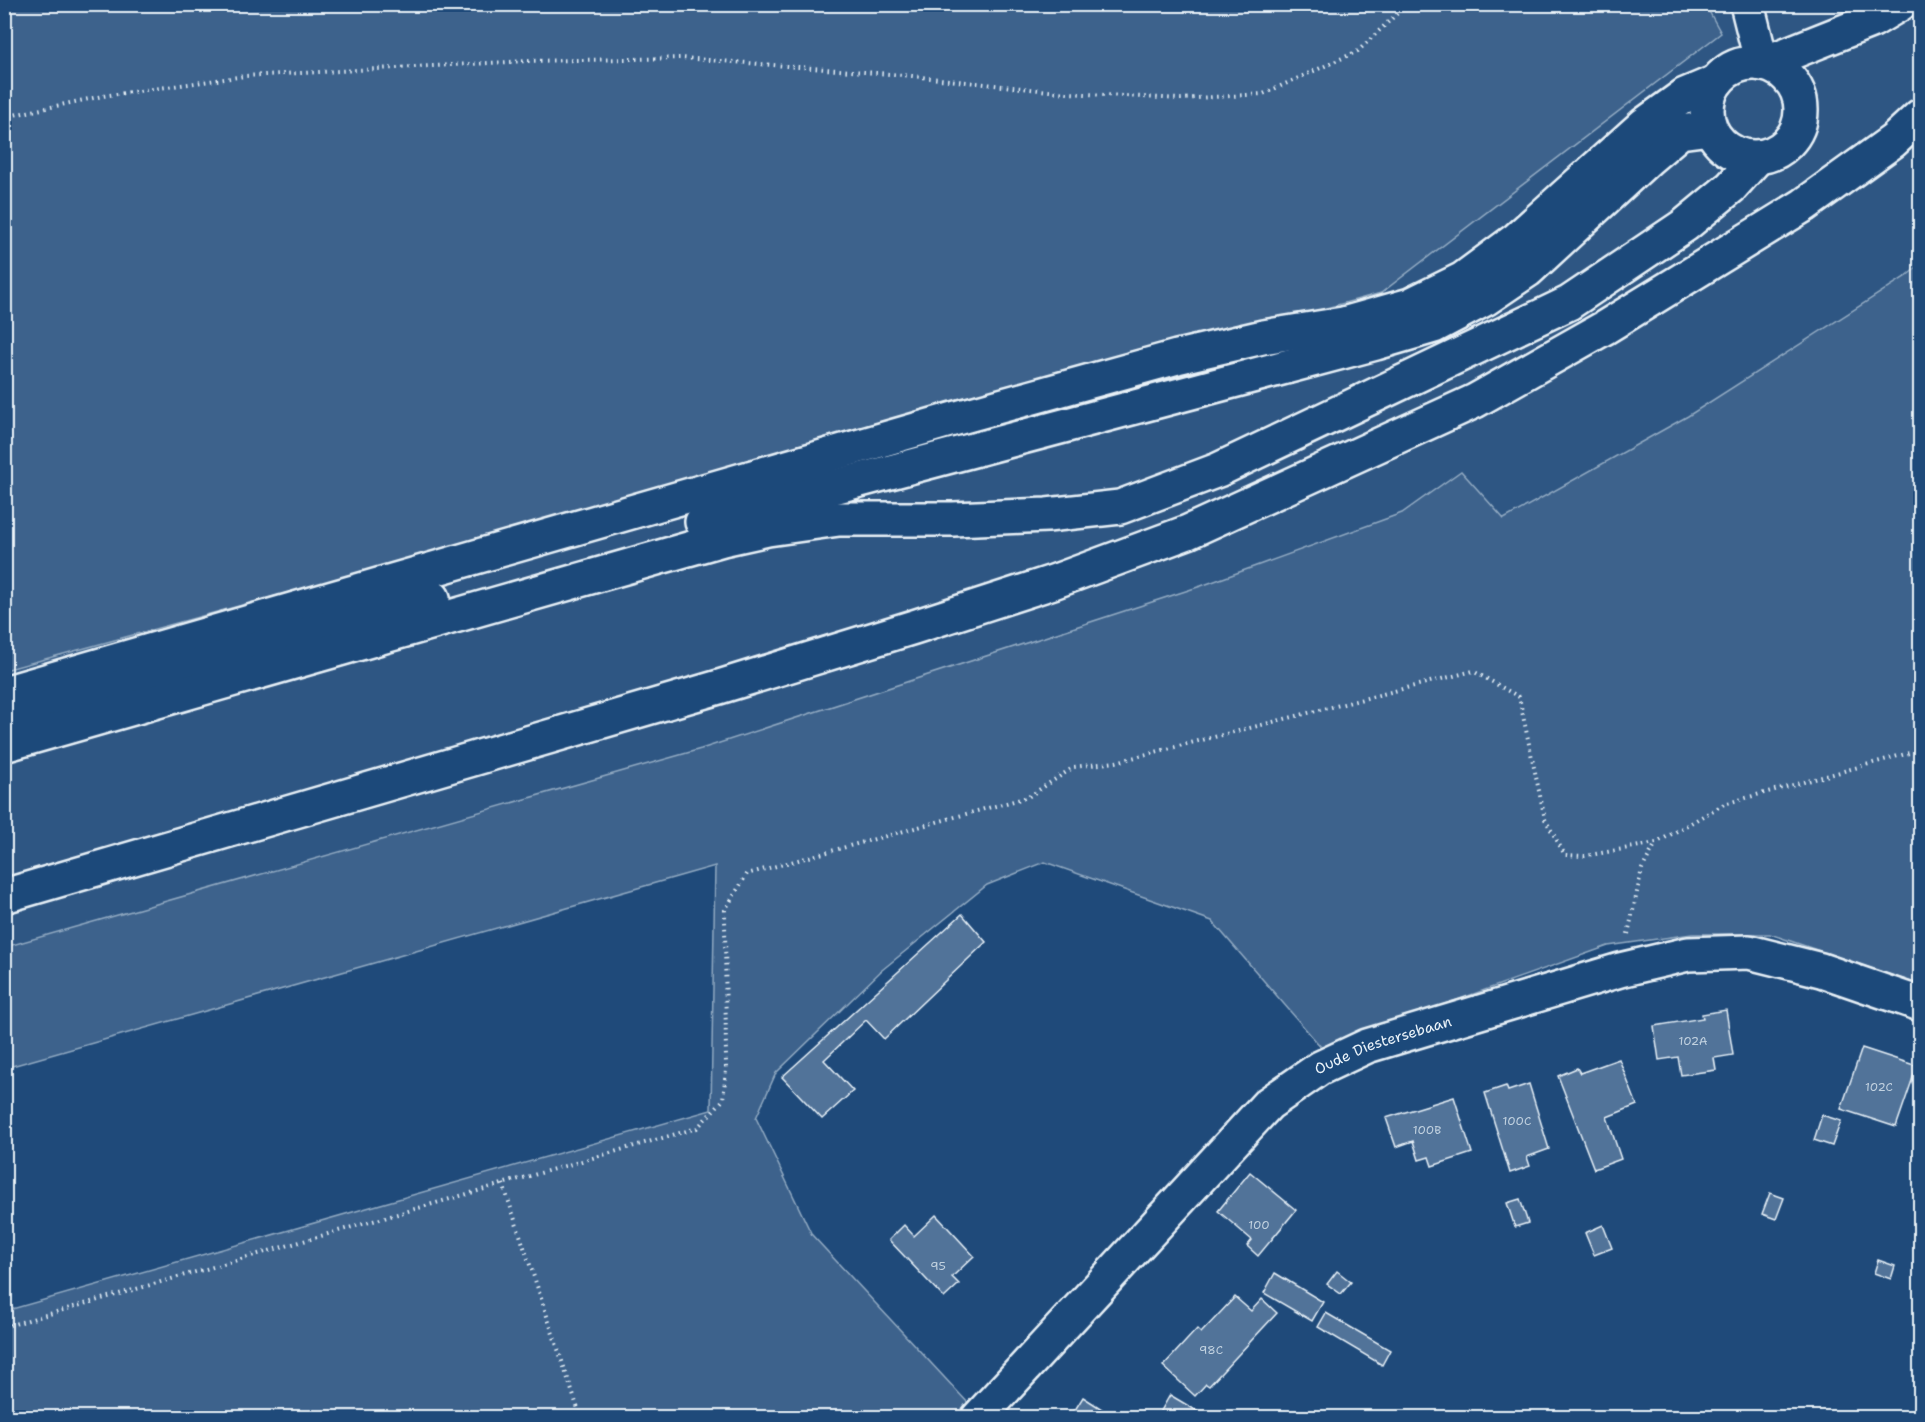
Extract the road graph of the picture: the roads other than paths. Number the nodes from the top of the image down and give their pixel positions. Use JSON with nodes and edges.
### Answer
{"nodes":[{"id":1,"x":1748,"y":4,"type":"edge"},
{"id":2,"x":1900,"y":4,"type":"edge"},
{"id":3,"x":1762,"y":63,"type":"junction"},
{"id":4,"x":1716,"y":82,"type":"junction"},
{"id":5,"x":1920,"y":116,"type":"edge"},
{"id":6,"x":1710,"y":128,"type":"junction"},
{"id":7,"x":1757,"y":158,"type":"junction"},
{"id":8,"x":4,"y":693,"type":"edge"},
{"id":9,"x":4,"y":720,"type":"edge"},
{"id":10,"x":4,"y":745,"type":"edge"},
{"id":11,"x":4,"y":896,"type":"edge"},
{"id":12,"x":1920,"y":1004,"type":"edge"},
{"id":13,"x":978,"y":1418,"type":"edge"}],
"edges":[{"from":1,"to":3,"type":"street"},
{"from":2,"to":3,"type":"street"},
{"from":3,"to":4,"type":"street"},
{"from":3,"to":7,"type":"street"},
{"from":4,"to":6,"type":"street"},
{"from":4,"to":8,"type":"street"},
{"from":5,"to":11,"type":"street"},
{"from":6,"to":7,"type":"street"},
{"from":6,"to":9,"type":"street"},
{"from":7,"to":10,"type":"street"},
{"from":12,"to":13,"type":"street","name":"Oude Diestersebaan"}]}
